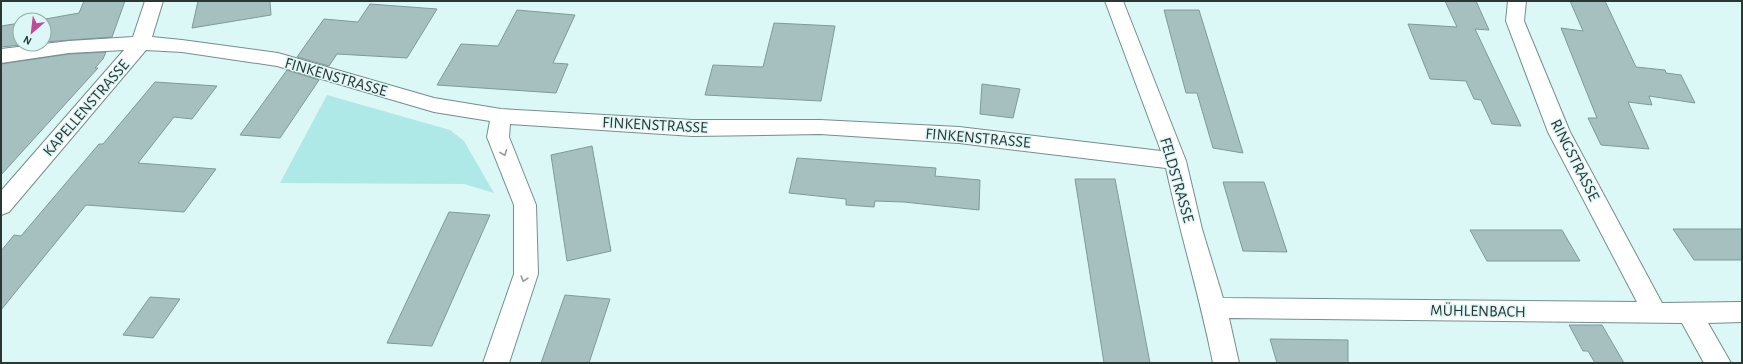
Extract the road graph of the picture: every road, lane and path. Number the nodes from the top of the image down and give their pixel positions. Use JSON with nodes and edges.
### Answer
{"nodes":[{"id":1,"x":154,"y":1,"type":"edge"},
{"id":2,"x":1114,"y":1,"type":"edge"},
{"id":3,"x":1517,"y":1,"type":"edge"},
{"id":4,"x":141,"y":43,"type":"junction"},
{"id":5,"x":1,"y":56,"type":"edge"},
{"id":6,"x":501,"y":116,"type":"junction"},
{"id":7,"x":1175,"y":161,"type":"junction"},
{"id":8,"x":1,"y":206,"type":"edge"},
{"id":9,"x":1214,"y":308,"type":"junction"},
{"id":10,"x":1742,"y":312,"type":"edge"},
{"id":11,"x":1655,"y":313,"type":"junction"},
{"id":12,"x":1688,"y":313,"type":"junction"},
{"id":13,"x":496,"y":363,"type":"edge"},
{"id":14,"x":1226,"y":363,"type":"edge"},
{"id":15,"x":1718,"y":363,"type":"edge"}],
"edges":[{"from":1,"to":4,"type":"street","name":"KAPELLENSTRASSE"},
{"from":2,"to":7,"type":"street","name":"FELDSTRASSE"},
{"from":3,"to":11,"type":"street","name":"RINGSTRASSE"},
{"from":4,"to":5,"type":"street","name":"FINKENSTRASSE"},
{"from":4,"to":6,"type":"street","name":"FINKENSTRASSE"},
{"from":4,"to":8,"type":"street","name":"KAPELLENSTRASSE"},
{"from":6,"to":7,"type":"street","name":"FINKENSTRASSE"},
{"from":6,"to":13,"type":"street","one_way":true},
{"from":7,"to":9,"type":"street","name":"FELDSTRASSE"},
{"from":9,"to":11,"type":"street","name":"MÜHLENBACH"},
{"from":9,"to":14,"type":"street","name":"FELDSTRASSE"},
{"from":10,"to":12,"type":"street","name":"MÜHLENBACH"},
{"from":11,"to":12,"type":"street","name":"MÜHLENBACH"},
{"from":12,"to":15,"type":"street"}]}
